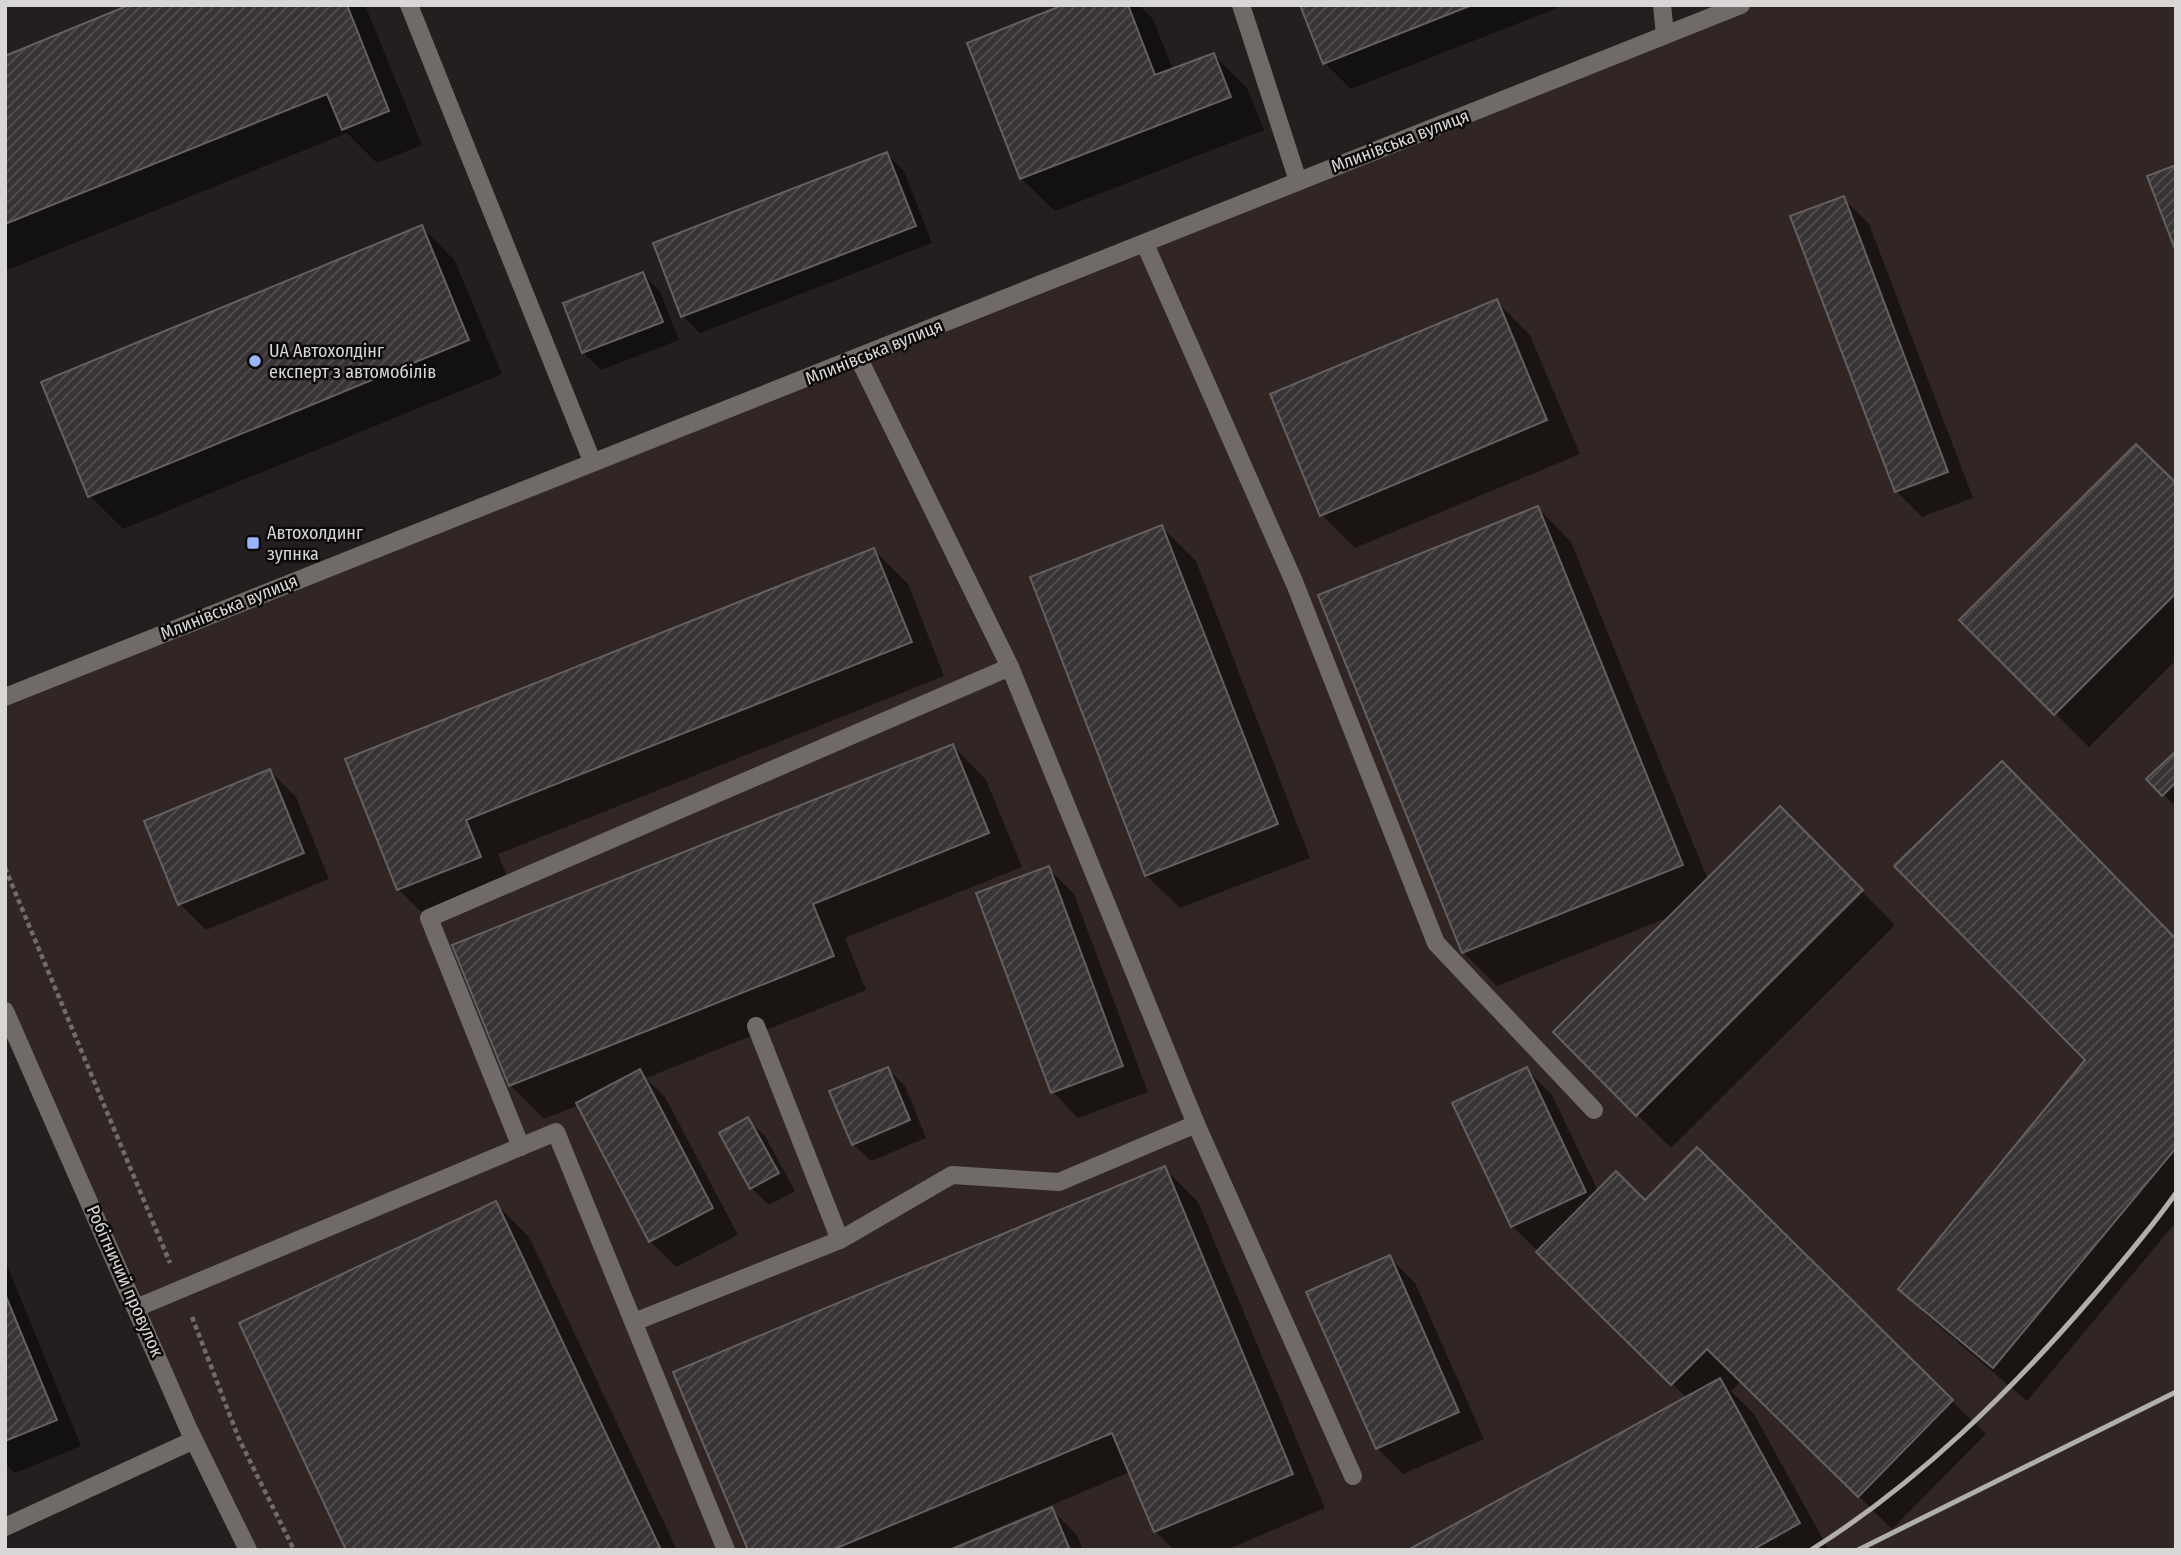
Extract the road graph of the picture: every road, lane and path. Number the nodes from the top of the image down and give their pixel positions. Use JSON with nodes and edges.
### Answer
{"nodes":[{"id":1,"x":409,"y":5,"type":"edge"},
{"id":2,"x":1241,"y":5,"type":"edge"},
{"id":3,"x":1662,"y":5,"type":"edge"},
{"id":4,"x":1741,"y":5,"type":"edge"},
{"id":5,"x":1665,"y":35,"type":"junction"},
{"id":6,"x":1298,"y":181,"type":"junction"},
{"id":7,"x":1145,"y":244,"type":"junction"},
{"id":8,"x":859,"y":359,"type":"junction"},
{"id":9,"x":592,"y":461,"type":"junction"},
{"id":10,"x":1010,"y":667,"type":"junction"},
{"id":11,"x":5,"y":697,"type":"edge"},
{"id":12,"x":5,"y":868,"type":"edge"},
{"id":13,"x":5,"y":1011,"type":"edge"},
{"id":14,"x":756,"y":1026,"type":"dead end"},
{"id":15,"x":1594,"y":1110,"type":"dead end"},
{"id":16,"x":1196,"y":1124,"type":"junction"},
{"id":17,"x":521,"y":1147,"type":"junction"},
{"id":18,"x":840,"y":1240,"type":"junction"},
{"id":19,"x":181,"y":1289,"type":"junction"},
{"id":20,"x":136,"y":1308,"type":"junction"},
{"id":21,"x":634,"y":1322,"type":"junction"},
{"id":22,"x":194,"y":1440,"type":"junction"},
{"id":23,"x":1353,"y":1476,"type":"dead end"},
{"id":24,"x":5,"y":1527,"type":"edge"},
{"id":25,"x":248,"y":1550,"type":"edge"},
{"id":26,"x":293,"y":1550,"type":"edge"},
{"id":27,"x":726,"y":1550,"type":"edge"}],
"edges":[{"from":1,"to":9,"type":"main road"},
{"from":2,"to":6,"type":"main road"},
{"from":3,"to":5,"type":"main road"},
{"from":4,"to":5,"type":"main road","name":"Млинівська вулиця"},
{"from":5,"to":6,"type":"main road","name":"Млинівська вулиця"},
{"from":6,"to":7,"type":"main road","name":"Млинівська вулиця"},
{"from":7,"to":8,"type":"main road","name":"Млинівська вулиця"},
{"from":7,"to":15,"type":"main road"},
{"from":8,"to":9,"type":"main road","name":"Млинівська вулиця"},
{"from":8,"to":10,"type":"main road"},
{"from":9,"to":11,"type":"main road","name":"Млинівська вулиця"},
{"from":10,"to":16,"type":"main road"},
{"from":10,"to":17,"type":"main road"},
{"from":12,"to":19,"type":"path"},
{"from":13,"to":20,"type":"main road","name":"Робітничий провулок"},
{"from":14,"to":18,"type":"main road"},
{"from":16,"to":18,"type":"main road"},
{"from":16,"to":23,"type":"main road"},
{"from":17,"to":19,"type":"main road"},
{"from":17,"to":21,"type":"main road"},
{"from":18,"to":21,"type":"main road"},
{"from":19,"to":20,"type":"main road"},
{"from":19,"to":26,"type":"path"},
{"from":20,"to":22,"type":"main road","name":"Робітничий провулок"},
{"from":21,"to":27,"type":"main road"},
{"from":22,"to":24,"type":"main road"},
{"from":22,"to":25,"type":"main road","name":"Робітничий провулок"}]}
